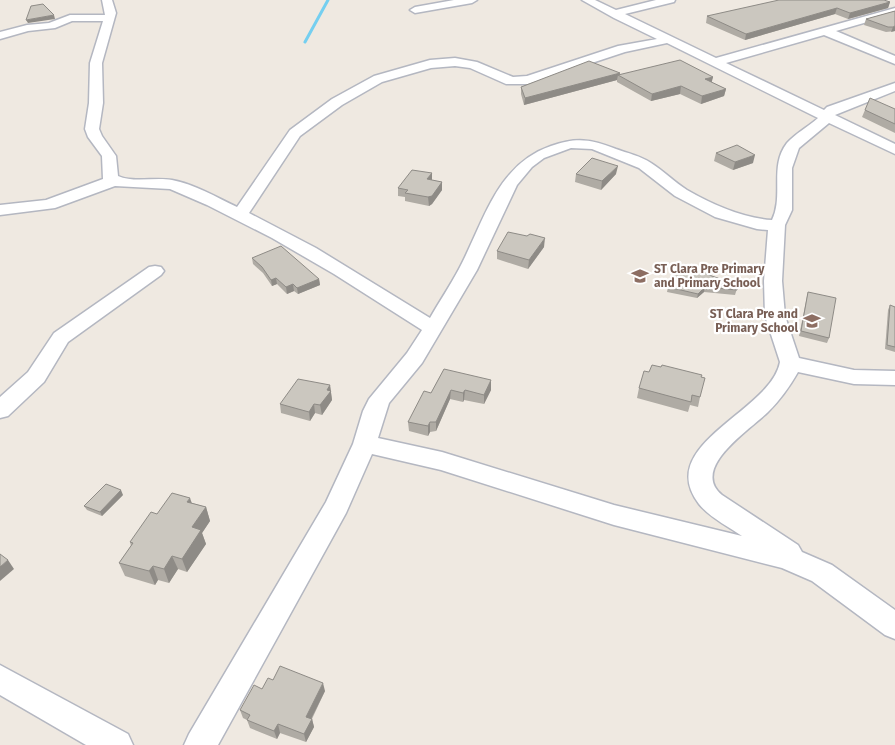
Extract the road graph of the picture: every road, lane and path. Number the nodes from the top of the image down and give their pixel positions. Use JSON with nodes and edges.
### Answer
{"nodes":[{"id":1,"x":107,"y":0,"type":"edge"},
{"id":2,"x":472,"y":0,"type":"edge"},
{"id":3,"x":587,"y":0,"type":"edge"},
{"id":4,"x":670,"y":0,"type":"edge"},
{"id":5,"x":414,"y":10,"type":"dead end"},
{"id":6,"x":895,"y":11,"type":"edge"},
{"id":7,"x":618,"y":16,"type":"junction"},
{"id":8,"x":109,"y":18,"type":"junction"},
{"id":9,"x":825,"y":31,"type":"junction"},
{"id":10,"x":0,"y":36,"type":"edge"},
{"id":11,"x":667,"y":40,"type":"junction"},
{"id":12,"x":895,"y":60,"type":"edge"},
{"id":13,"x":715,"y":62,"type":"junction"},
{"id":14,"x":895,"y":87,"type":"edge"},
{"id":15,"x":827,"y":117,"type":"junction"},
{"id":16,"x":895,"y":150,"type":"edge"},
{"id":17,"x":113,"y":181,"type":"junction"},
{"id":18,"x":0,"y":210,"type":"edge"},
{"id":19,"x":239,"y":215,"type":"junction"},
{"id":20,"x":777,"y":225,"type":"junction"},
{"id":21,"x":155,"y":271,"type":"dead end"},
{"id":22,"x":432,"y":328,"type":"junction"},
{"id":23,"x":790,"y":362,"type":"junction"},
{"id":24,"x":895,"y":378,"type":"edge"},
{"id":25,"x":0,"y":410,"type":"edge"},
{"id":26,"x":365,"y":444,"type":"junction"},
{"id":27,"x":806,"y":565,"type":"junction"},
{"id":28,"x":895,"y":626,"type":"edge"},
{"id":29,"x":0,"y":679,"type":"edge"},
{"id":30,"x":117,"y":745,"type":"edge"},
{"id":31,"x":200,"y":745,"type":"edge"}],
"edges":[{"from":1,"to":8,"type":"street"},
{"from":2,"to":5,"type":"street"},
{"from":3,"to":7,"type":"street"},
{"from":4,"to":7,"type":"street"},
{"from":6,"to":9,"type":"street"},
{"from":7,"to":11,"type":"street"},
{"from":8,"to":10,"type":"street"},
{"from":8,"to":17,"type":"street"},
{"from":9,"to":12,"type":"street"},
{"from":9,"to":13,"type":"street"},
{"from":11,"to":13,"type":"street"},
{"from":11,"to":19,"type":"street"},
{"from":13,"to":15,"type":"street"},
{"from":14,"to":15,"type":"street"},
{"from":15,"to":16,"type":"street"},
{"from":15,"to":20,"type":"street"},
{"from":17,"to":18,"type":"street"},
{"from":17,"to":19,"type":"street"},
{"from":19,"to":22,"type":"street"},
{"from":20,"to":22,"type":"street"},
{"from":20,"to":23,"type":"street"},
{"from":21,"to":25,"type":"street"},
{"from":22,"to":26,"type":"street"},
{"from":23,"to":24,"type":"street"},
{"from":23,"to":27,"type":"street"},
{"from":26,"to":27,"type":"street"},
{"from":26,"to":31,"type":"street"},
{"from":27,"to":28,"type":"street"},
{"from":29,"to":30,"type":"street"}]}
